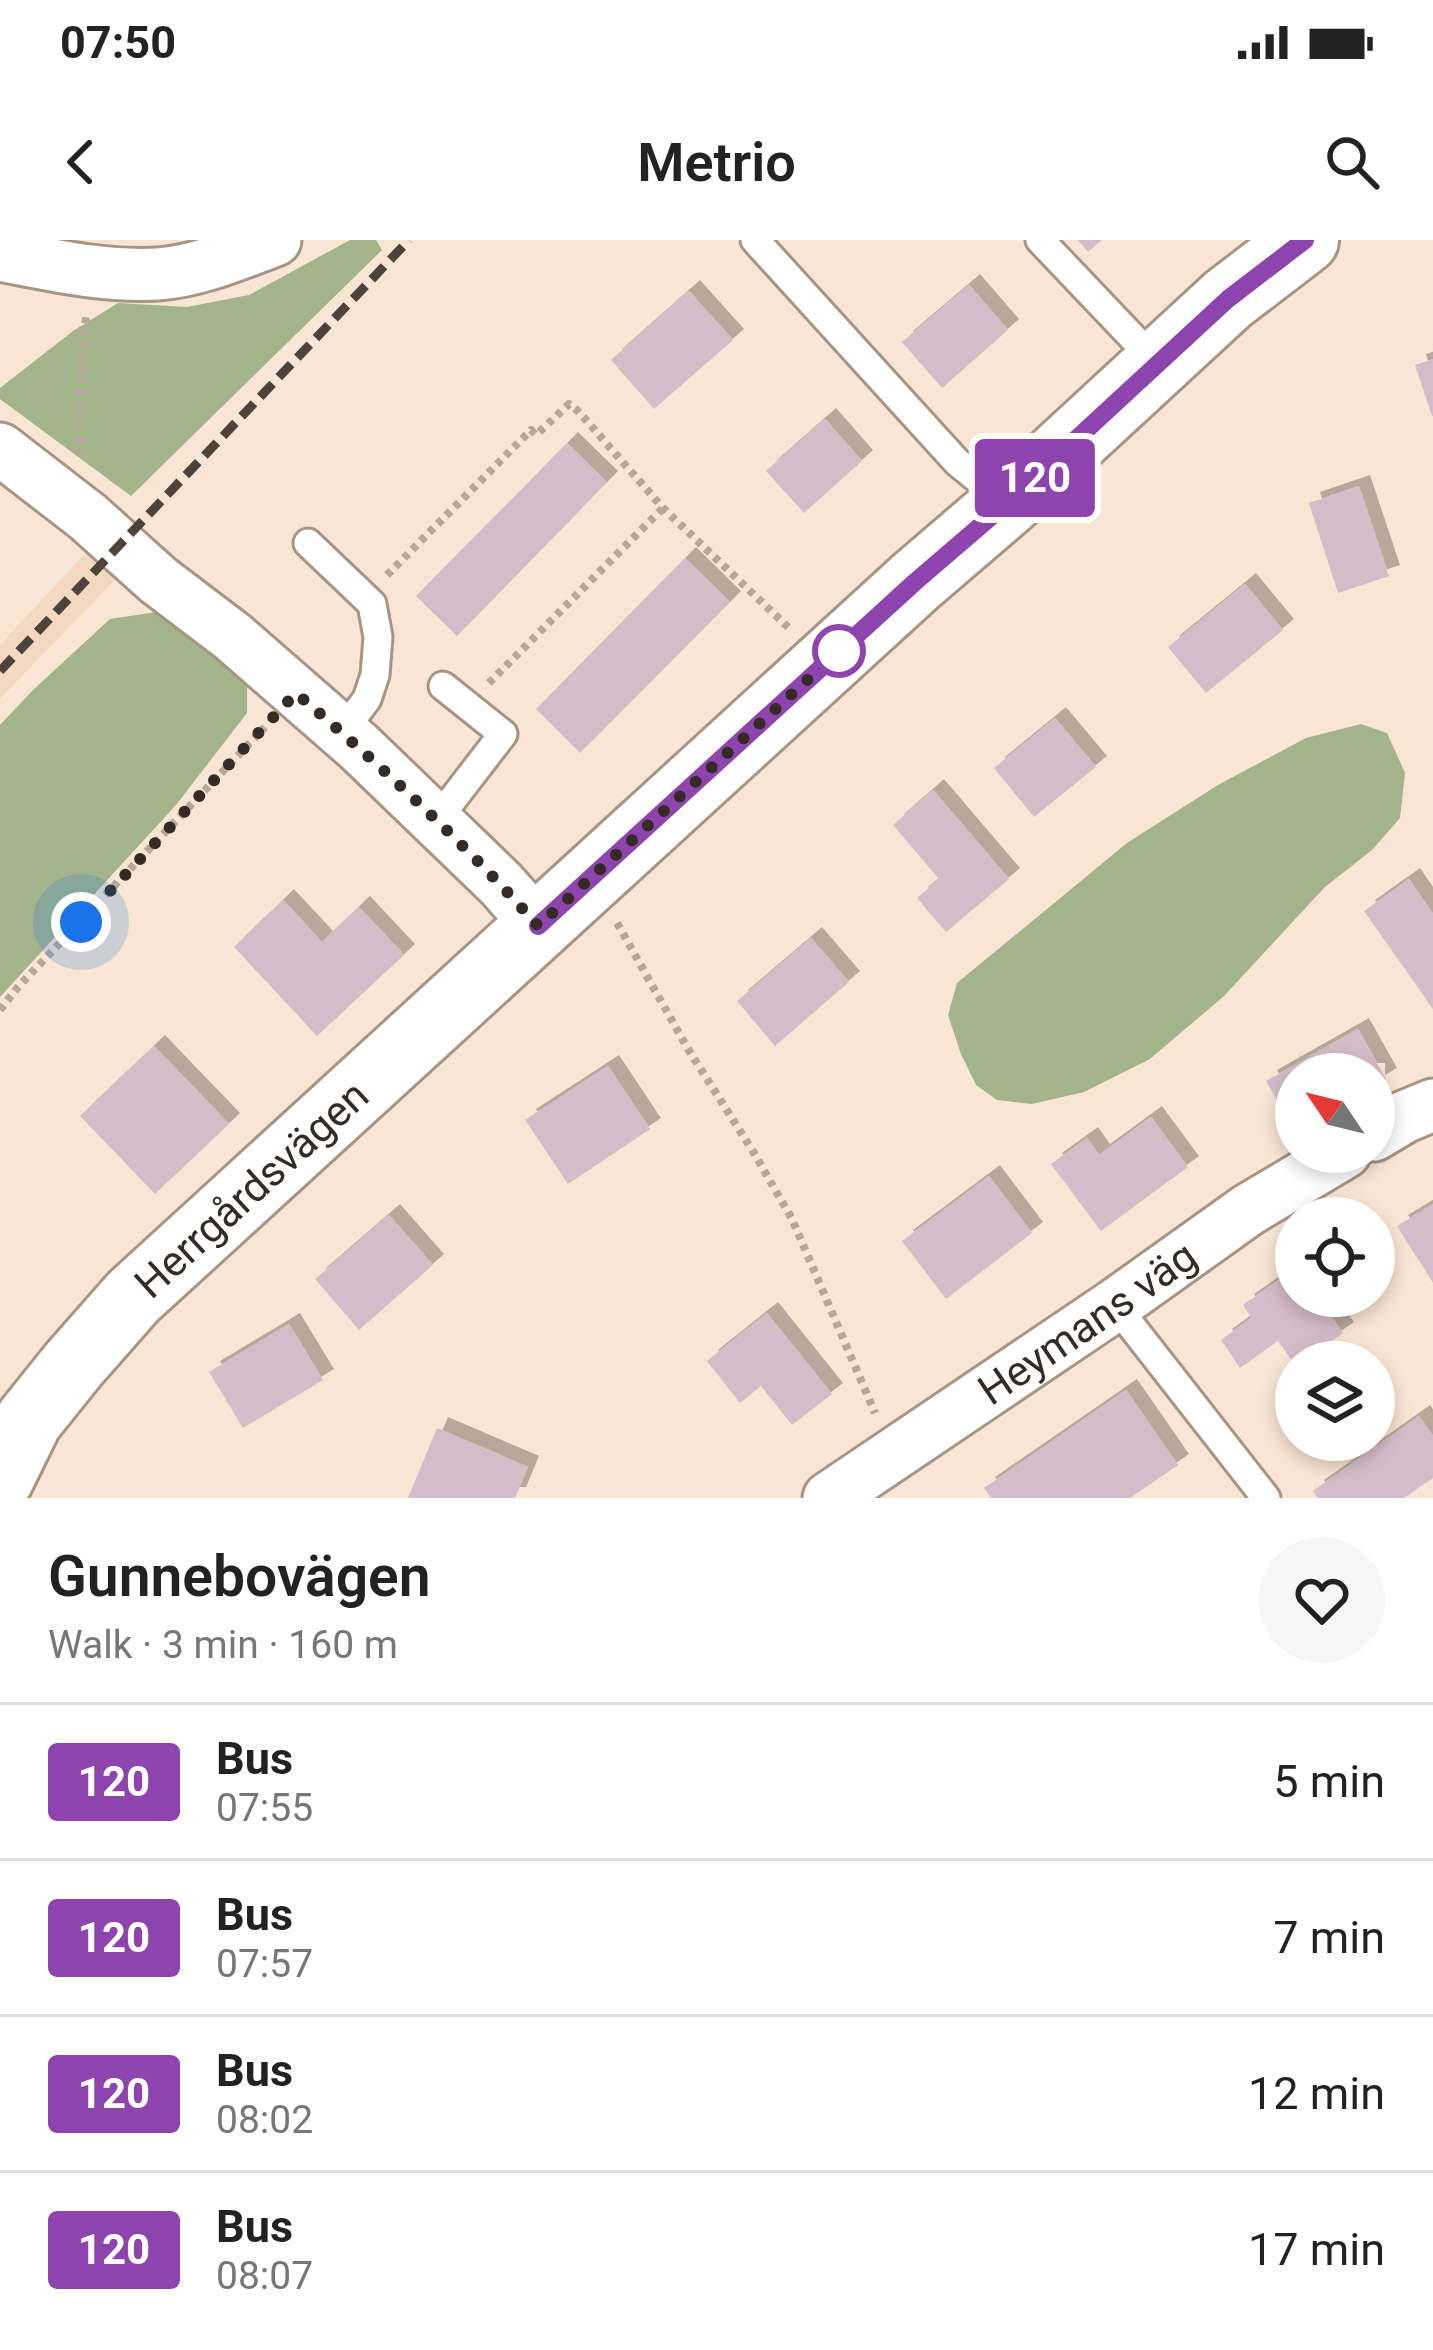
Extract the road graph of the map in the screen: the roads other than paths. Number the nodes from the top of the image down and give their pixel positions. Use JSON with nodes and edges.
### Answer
{"nodes":[{"id":1,"x":275,"y":240,"type":"edge"},
{"id":2,"x":754,"y":240,"type":"edge"},
{"id":3,"x":1040,"y":240,"type":"edge"},
{"id":4,"x":1305,"y":240,"type":"edge"},
{"id":5,"x":0,"y":255,"type":"edge"},
{"id":6,"x":1159,"y":365,"type":"junction"},
{"id":7,"x":0,"y":449,"type":"edge"},
{"id":8,"x":1007,"y":503,"type":"junction"},
{"id":9,"x":308,"y":543,"type":"dead end"},
{"id":10,"x":442,"y":686,"type":"dead end"},
{"id":11,"x":342,"y":732,"type":"junction"},
{"id":12,"x":436,"y":821,"type":"junction"},
{"id":13,"x":538,"y":926,"type":"junction"},
{"id":14,"x":1433,"y":1105,"type":"edge"},
{"id":15,"x":1395,"y":1122,"type":"edge"},
{"id":16,"x":1310,"y":1173,"type":"edge"},
{"id":17,"x":1115,"y":1305,"type":"junction"},
{"id":18,"x":0,"y":1479,"type":"edge"},
{"id":19,"x":860,"y":1482,"type":"edge"},
{"id":20,"x":1266,"y":1498,"type":"edge"}],
"edges":[{"from":1,"to":5,"type":"street"},
{"from":2,"to":8,"type":"lane"},
{"from":3,"to":6,"type":"lane"},
{"from":4,"to":6,"type":"street","name":"Herrgårdsvägen"},
{"from":6,"to":8,"type":"street","name":"Herrgårdsvägen"},
{"from":7,"to":11,"type":"street"},
{"from":8,"to":13,"type":"street","name":"Herrgårdsvägen"},
{"from":9,"to":11,"type":"lane"},
{"from":10,"to":12,"type":"lane"},
{"from":11,"to":12,"type":"street"},
{"from":12,"to":13,"type":"street"},
{"from":13,"to":18,"type":"street","name":"Herrgårdsvägen"},
{"from":14,"to":15,"type":"street"},
{"from":16,"to":17,"type":"street","name":"Heymans väg"},
{"from":17,"to":19,"type":"street","name":"Heymans väg"},
{"from":17,"to":20,"type":"lane"}]}
